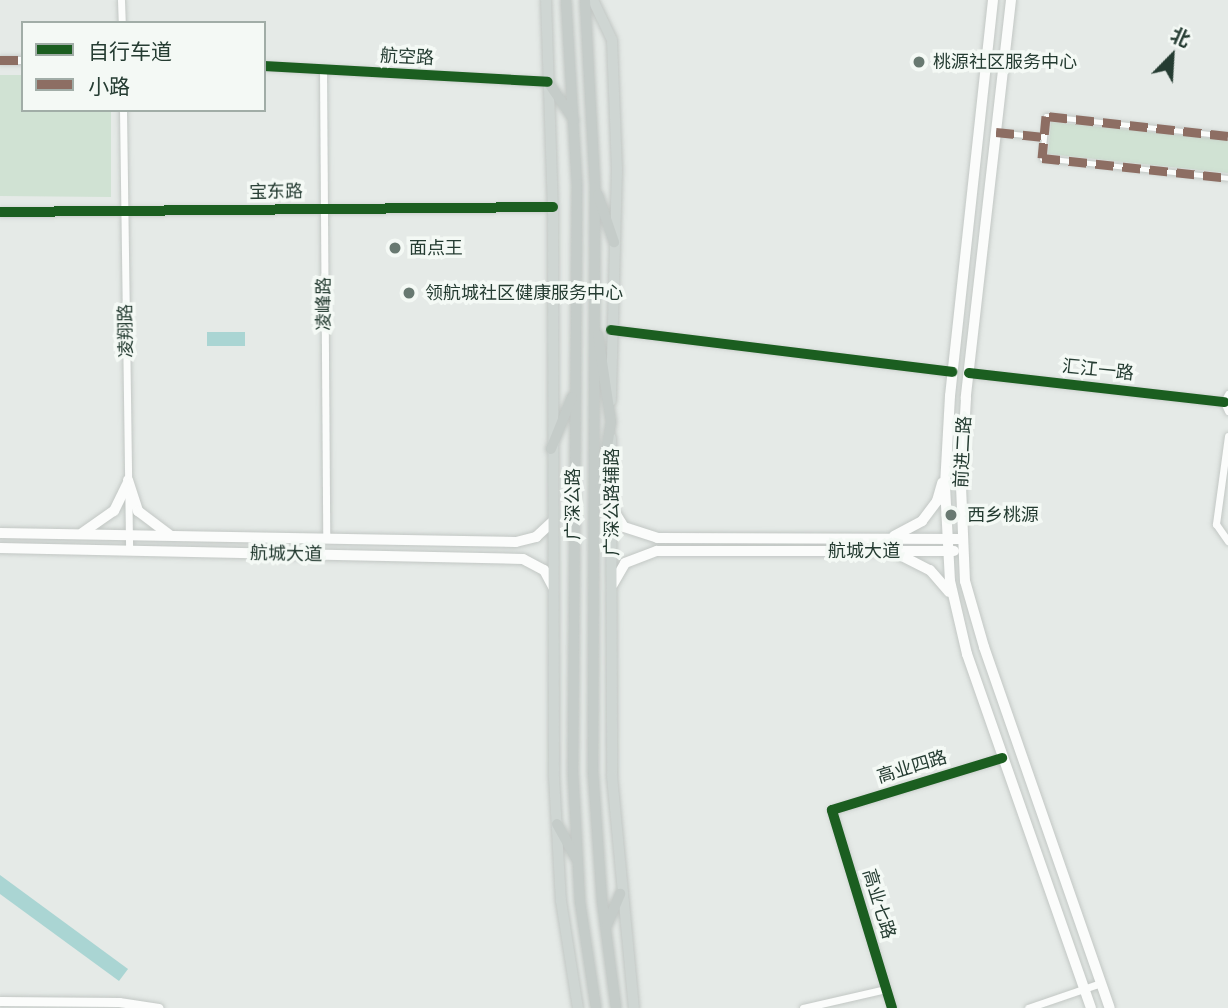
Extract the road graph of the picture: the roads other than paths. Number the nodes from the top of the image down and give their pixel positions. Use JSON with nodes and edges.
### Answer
{"nodes":[{"id":1,"x":121,"y":0,"type":"edge"},
{"id":2,"x":546,"y":0,"type":"edge"},
{"id":3,"x":566,"y":0,"type":"edge"},
{"id":4,"x":585,"y":0,"type":"edge"},
{"id":5,"x":593,"y":0,"type":"edge"},
{"id":6,"x":993,"y":0,"type":"edge"},
{"id":7,"x":1011,"y":0,"type":"edge"},
{"id":8,"x":122,"y":21,"type":"edge"},
{"id":9,"x":0,"y":60,"type":"edge"},
{"id":10,"x":21,"y":60,"type":"edge"},
{"id":11,"x":266,"y":66,"type":"edge"},
{"id":12,"x":323,"y":69,"type":"junction"},
{"id":13,"x":548,"y":82,"type":"junction"},
{"id":14,"x":123,"y":112,"type":"edge"},
{"id":15,"x":575,"y":120,"type":"junction"},
{"id":16,"x":996,"y":132,"type":"junction"},
{"id":17,"x":1228,"y":136,"type":"edge"},
{"id":18,"x":1044,"y":137,"type":"junction"},
{"id":19,"x":1228,"y":178,"type":"edge"},
{"id":20,"x":596,"y":187,"type":"junction"},
{"id":21,"x":553,"y":207,"type":"junction"},
{"id":22,"x":324,"y":209,"type":"junction"},
{"id":23,"x":124,"y":211,"type":"junction"},
{"id":24,"x":0,"y":212,"type":"edge"},
{"id":25,"x":614,"y":242,"type":"junction"},
{"id":26,"x":594,"y":303,"type":"junction"},
{"id":27,"x":611,"y":330,"type":"junction"},
{"id":28,"x":952,"y":372,"type":"junction"},
{"id":29,"x":969,"y":373,"type":"junction"},
{"id":30,"x":574,"y":391,"type":"junction"},
{"id":31,"x":1226,"y":398,"type":"edge"},
{"id":32,"x":1228,"y":411,"type":"edge"},
{"id":33,"x":611,"y":422,"type":"junction"},
{"id":34,"x":1228,"y":436,"type":"edge"},
{"id":35,"x":551,"y":449,"type":"junction"},
{"id":36,"x":945,"y":469,"type":"junction"},
{"id":37,"x":128,"y":480,"type":"junction"},
{"id":38,"x":612,"y":507,"type":"junction"},
{"id":39,"x":551,"y":523,"type":"junction"},
{"id":40,"x":0,"y":533,"type":"edge"},
{"id":41,"x":593,"y":533,"type":"junction"},
{"id":42,"x":75,"y":535,"type":"junction"},
{"id":43,"x":129,"y":536,"type":"junction"},
{"id":44,"x":184,"y":537,"type":"junction"},
{"id":45,"x":326,"y":539,"type":"junction"},
{"id":46,"x":884,"y":539,"type":"junction"},
{"id":47,"x":947,"y":539,"type":"junction"},
{"id":48,"x":963,"y":539,"type":"junction"},
{"id":49,"x":462,"y":541,"type":"junction"},
{"id":50,"x":1228,"y":541,"type":"edge"},
{"id":51,"x":0,"y":548,"type":"edge"},
{"id":52,"x":129,"y":551,"type":"junction"},
{"id":53,"x":884,"y":551,"type":"junction"},
{"id":54,"x":948,"y":551,"type":"junction"},
{"id":55,"x":963,"y":551,"type":"junction"},
{"id":56,"x":463,"y":558,"type":"junction"},
{"id":57,"x":613,"y":584,"type":"junction"},
{"id":58,"x":555,"y":592,"type":"junction"},
{"id":59,"x":953,"y":602,"type":"junction"},
{"id":60,"x":1002,"y":758,"type":"junction"},
{"id":61,"x":832,"y":810,"type":"joint"},
{"id":62,"x":557,"y":824,"type":"junction"},
{"id":63,"x":578,"y":863,"type":"junction"},
{"id":64,"x":620,"y":894,"type":"junction"},
{"id":65,"x":606,"y":928,"type":"junction"},
{"id":66,"x":1101,"y":983,"type":"junction"},
{"id":67,"x":886,"y":989,"type":"junction"},
{"id":68,"x":1084,"y":989,"type":"junction"},
{"id":69,"x":0,"y":1001,"type":"edge"},
{"id":70,"x":126,"y":1005,"type":"edge"},
{"id":71,"x":159,"y":1008,"type":"edge"},
{"id":72,"x":579,"y":1008,"type":"edge"},
{"id":73,"x":596,"y":1008,"type":"edge"},
{"id":74,"x":616,"y":1008,"type":"edge"},
{"id":75,"x":634,"y":1008,"type":"edge"},
{"id":76,"x":803,"y":1008,"type":"edge"},
{"id":77,"x":892,"y":1008,"type":"edge"},
{"id":78,"x":1028,"y":1008,"type":"edge"},
{"id":79,"x":1091,"y":1008,"type":"edge"},
{"id":80,"x":1110,"y":1008,"type":"edge"}],
"edges":[{"from":1,"to":8,"type":"street"},
{"from":2,"to":13,"type":"main road"},
{"from":3,"to":15,"type":"highway","name":"广深公路"},
{"from":4,"to":20,"type":"highway","name":"广深公路"},
{"from":5,"to":25,"type":"main road","name":"广深公路辅路"},
{"from":6,"to":28,"type":"main road","name":"前进二路"},
{"from":7,"to":16,"type":"main road","name":"前进二路"},
{"from":9,"to":10,"type":"street"},
{"from":11,"to":12,"type":"street","name":"航空路"},
{"from":12,"to":13,"type":"street","name":"航空路"},
{"from":12,"to":22,"type":"street","name":"凌峰路"},
{"from":13,"to":15,"type":"highway"},
{"from":13,"to":21,"type":"main road"},
{"from":14,"to":23,"type":"street","name":"凌翔路"},
{"from":15,"to":30,"type":"highway","name":"广深公路"},
{"from":16,"to":18,"type":"street"},
{"from":16,"to":29,"type":"main road","name":"前进二路"},
{"from":17,"to":18,"type":"street"},
{"from":18,"to":19,"type":"street"},
{"from":20,"to":25,"type":"highway"},
{"from":20,"to":26,"type":"highway","name":"广深公路"},
{"from":21,"to":22,"type":"street","name":"宝东路"},
{"from":21,"to":35,"type":"main road"},
{"from":22,"to":23,"type":"street","name":"宝东路"},
{"from":22,"to":45,"type":"street","name":"凌峰路"},
{"from":23,"to":24,"type":"street","name":"宝东路"},
{"from":23,"to":37,"type":"street","name":"凌翔路"},
{"from":25,"to":27,"type":"main road","name":"广深公路辅路"},
{"from":26,"to":33,"type":"highway"},
{"from":26,"to":41,"type":"highway","name":"广深公路"},
{"from":27,"to":28,"type":"street"},
{"from":27,"to":33,"type":"main road","name":"广深公路辅路"},
{"from":28,"to":36,"type":"main road","name":"前进二路"},
{"from":29,"to":31,"type":"street","name":"汇江一路"},
{"from":29,"to":48,"type":"main road","name":"前进二路"},
{"from":30,"to":35,"type":"highway"},
{"from":30,"to":63,"type":"highway","name":"广深公路"},
{"from":31,"to":32,"type":"street"},
{"from":33,"to":38,"type":"main road","name":"广深公路辅路"},
{"from":33,"to":41,"type":"highway"},
{"from":34,"to":50,"type":"street"},
{"from":35,"to":39,"type":"main road"},
{"from":36,"to":46,"type":"main road"},
{"from":36,"to":47,"type":"main road","name":"前进二路"},
{"from":37,"to":42,"type":"main road"},
{"from":37,"to":43,"type":"street","name":"凌翔路"},
{"from":37,"to":44,"type":"main road"},
{"from":38,"to":46,"type":"main road","name":"航城大道"},
{"from":38,"to":57,"type":"main road","name":"广深公路辅路"},
{"from":39,"to":49,"type":"main road","name":"航城大道"},
{"from":39,"to":58,"type":"main road"},
{"from":40,"to":42,"type":"main road","name":"航城大道"},
{"from":41,"to":65,"type":"highway","name":"广深公路"},
{"from":42,"to":43,"type":"main road","name":"航城大道"},
{"from":43,"to":44,"type":"main road","name":"航城大道"},
{"from":43,"to":52,"type":"street","name":"凌翔路"},
{"from":44,"to":45,"type":"main road","name":"航城大道"},
{"from":45,"to":49,"type":"main road","name":"航城大道"},
{"from":46,"to":47,"type":"main road","name":"航城大道"},
{"from":47,"to":48,"type":"main road","name":"航城大道"},
{"from":47,"to":54,"type":"main road","name":"前进二路"},
{"from":48,"to":55,"type":"main road","name":"前进二路"},
{"from":49,"to":56,"type":"main road"},
{"from":51,"to":52,"type":"main road","name":"航城大道"},
{"from":52,"to":56,"type":"main road","name":"航城大道"},
{"from":53,"to":54,"type":"main road","name":"航城大道"},
{"from":53,"to":57,"type":"main road","name":"航城大道"},
{"from":53,"to":59,"type":"main road"},
{"from":54,"to":55,"type":"main road","name":"航城大道"},
{"from":54,"to":59,"type":"main road","name":"前进二路"},
{"from":55,"to":66,"type":"main road","name":"前进二路"},
{"from":56,"to":58,"type":"main road","name":"航城大道"},
{"from":57,"to":64,"type":"main road","name":"广深公路辅路"},
{"from":58,"to":62,"type":"main road"},
{"from":59,"to":60,"type":"main road","name":"前进二路"},
{"from":60,"to":61,"type":"street","name":"高业四路"},
{"from":60,"to":68,"type":"main road","name":"前进二路"},
{"from":61,"to":67,"type":"street","name":"高业七路"},
{"from":62,"to":63,"type":"highway"},
{"from":62,"to":72,"type":"main road"},
{"from":63,"to":73,"type":"highway","name":"广深公路"},
{"from":64,"to":65,"type":"highway"},
{"from":64,"to":75,"type":"main road","name":"广深公路辅路"},
{"from":65,"to":74,"type":"highway","name":"广深公路"},
{"from":66,"to":68,"type":"street"},
{"from":66,"to":80,"type":"main road","name":"前进二路"},
{"from":67,"to":76,"type":"street"},
{"from":67,"to":77,"type":"street","name":"高业七路"},
{"from":68,"to":78,"type":"street"},
{"from":68,"to":79,"type":"main road","name":"前进二路"},
{"from":69,"to":70,"type":"street"},
{"from":70,"to":71,"type":"street"}]}
